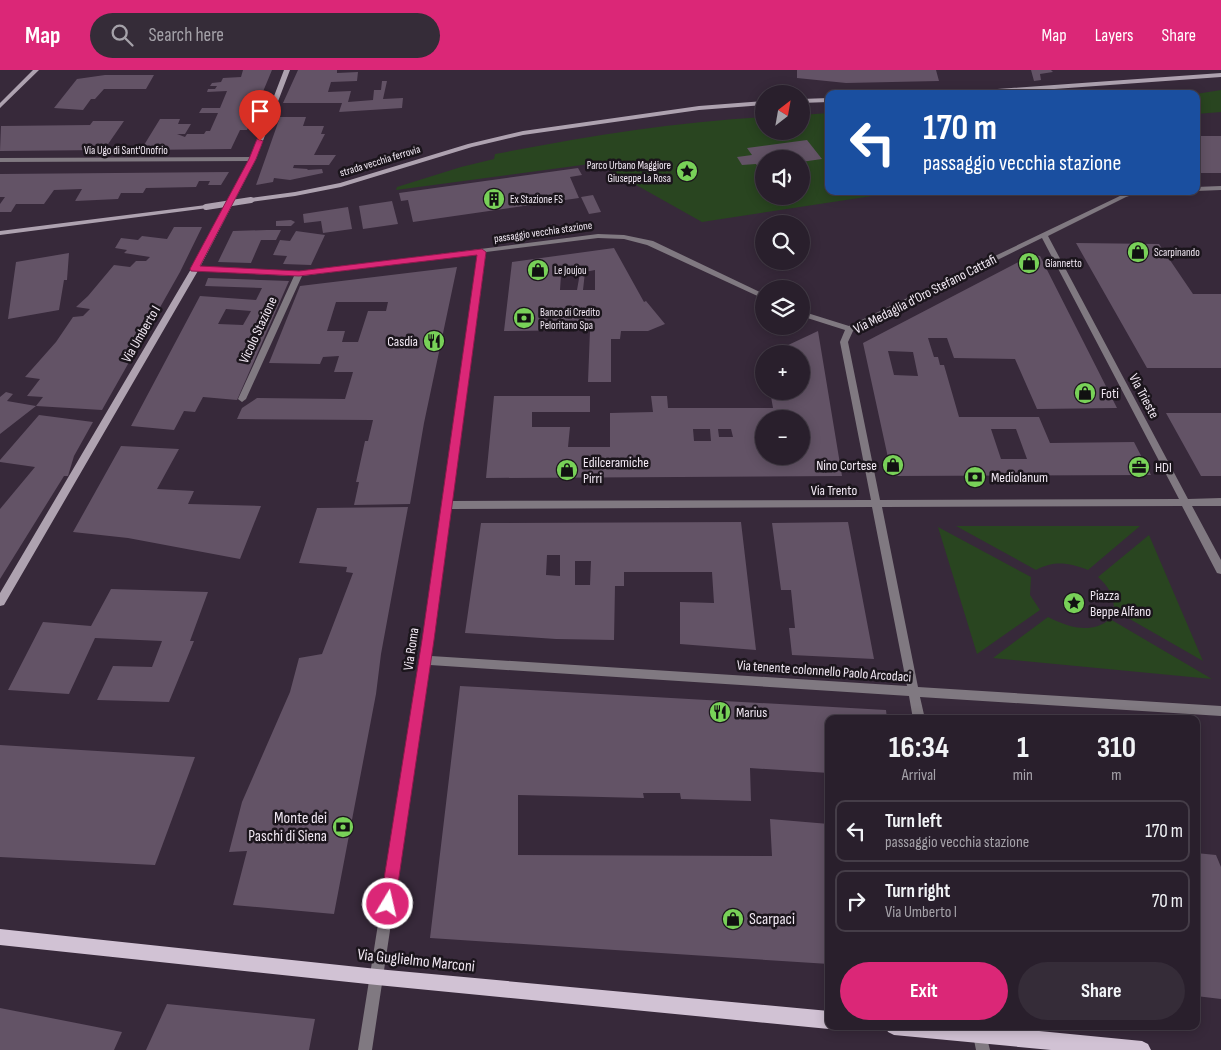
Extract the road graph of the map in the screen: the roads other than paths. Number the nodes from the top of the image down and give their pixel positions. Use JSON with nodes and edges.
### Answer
{"nodes":[{"id":1,"x":36,"y":70,"type":"edge"},
{"id":2,"x":287,"y":70,"type":"edge"},
{"id":3,"x":1218,"y":75,"type":"edge"},
{"id":4,"x":1011,"y":90,"type":"edge"},
{"id":5,"x":825,"y":100,"type":"edge"},
{"id":6,"x":810,"y":101,"type":"edge"},
{"id":7,"x":755,"y":104,"type":"edge"},
{"id":8,"x":0,"y":106,"type":"edge"},
{"id":9,"x":253,"y":159,"type":"junction"},
{"id":10,"x":0,"y":160,"type":"edge"},
{"id":11,"x":1221,"y":188,"type":"edge"},
{"id":12,"x":1200,"y":189,"type":"edge"},
{"id":13,"x":1127,"y":195,"type":"edge"},
{"id":14,"x":0,"y":233,"type":"edge"},
{"id":15,"x":1044,"y":235,"type":"junction"},
{"id":16,"x":482,"y":252,"type":"junction"},
{"id":17,"x":194,"y":269,"type":"junction"},
{"id":18,"x":299,"y":274,"type":"junction"},
{"id":19,"x":755,"y":293,"type":"edge"},
{"id":20,"x":810,"y":316,"type":"edge"},
{"id":21,"x":850,"y":329,"type":"junction"},
{"id":22,"x":242,"y":398,"type":"dead end"},
{"id":23,"x":1185,"y":502,"type":"junction"},
{"id":24,"x":1221,"y":502,"type":"edge"},
{"id":25,"x":876,"y":504,"type":"junction"},
{"id":26,"x":447,"y":505,"type":"junction"},
{"id":27,"x":1221,"y":570,"type":"edge"},
{"id":28,"x":0,"y":602,"type":"edge"},
{"id":29,"x":425,"y":660,"type":"junction"},
{"id":30,"x":913,"y":691,"type":"junction"},
{"id":31,"x":1221,"y":711,"type":"edge"},
{"id":32,"x":917,"y":715,"type":"edge"},
{"id":33,"x":0,"y":937,"type":"edge"},
{"id":34,"x":377,"y":976,"type":"junction"},
{"id":35,"x":825,"y":1020,"type":"edge"},
{"id":36,"x":925,"y":1030,"type":"edge"},
{"id":37,"x":980,"y":1037,"type":"edge"},
{"id":38,"x":365,"y":1050,"type":"edge"},
{"id":39,"x":1142,"y":1050,"type":"edge"}],
"edges":[{"from":1,"to":8,"type":"street"},
{"from":2,"to":9,"type":"street","name":"Via Umberto I"},
{"from":3,"to":4,"type":"street"},
{"from":5,"to":6,"type":"street"},
{"from":7,"to":14,"type":"street","name":"strada vecchia ferrovia","bridge":true},
{"from":9,"to":10,"type":"street","name":"Via Ugo di Sant'Onofrio"},
{"from":9,"to":17,"type":"street","name":"Via Umberto I"},
{"from":11,"to":12,"type":"street"},
{"from":13,"to":15,"type":"street","name":"Via Medaglia d'Oro Stefano Cattafi"},
{"from":15,"to":21,"type":"street","name":"Via Medaglia d'Oro Stefano Cattafi"},
{"from":15,"to":23,"type":"street","name":"Via Trieste"},
{"from":16,"to":18,"type":"street","name":"passaggio vecchia stazione"},
{"from":16,"to":19,"type":"street","name":"passaggio vecchia stazione"},
{"from":16,"to":26,"type":"street","name":"Via Roma"},
{"from":17,"to":18,"type":"street","name":"passaggio vecchia stazione"},
{"from":17,"to":28,"type":"street","name":"Via Umberto I"},
{"from":18,"to":22,"type":"street","name":"Vicolo Stazione"},
{"from":20,"to":21,"type":"street"},
{"from":21,"to":25,"type":"street","name":"Via Medaglia d'Oro Stefano Cattafi"},
{"from":23,"to":24,"type":"street","name":"Via Trento"},
{"from":23,"to":25,"type":"street","name":"Via Trento"},
{"from":23,"to":27,"type":"street","name":"Via Trieste"},
{"from":25,"to":26,"type":"street","name":"Via Trento"},
{"from":25,"to":30,"type":"street","name":"Via Medaglia d'Oro Stefano Cattafi"},
{"from":26,"to":29,"type":"street","name":"Via Roma"},
{"from":29,"to":30,"type":"street","name":"Via tenente colonnello Paolo Arcodaci"},
{"from":29,"to":34,"type":"street","name":"Via Roma"},
{"from":30,"to":31,"type":"street","name":"Via tenente colonnello Paolo Arcodaci"},
{"from":30,"to":32,"type":"street","name":"Via Medaglia d'Oro Stefano Cattafi"},
{"from":33,"to":34,"type":"main road","name":"Via Guglielmo Marconi"},
{"from":34,"to":35,"type":"main road","name":"Via Guglielmo Marconi"},
{"from":34,"to":38,"type":"street","name":"Via Roma"},
{"from":36,"to":37,"type":"main road"},
{"from":37,"to":39,"type":"main road"}]}
